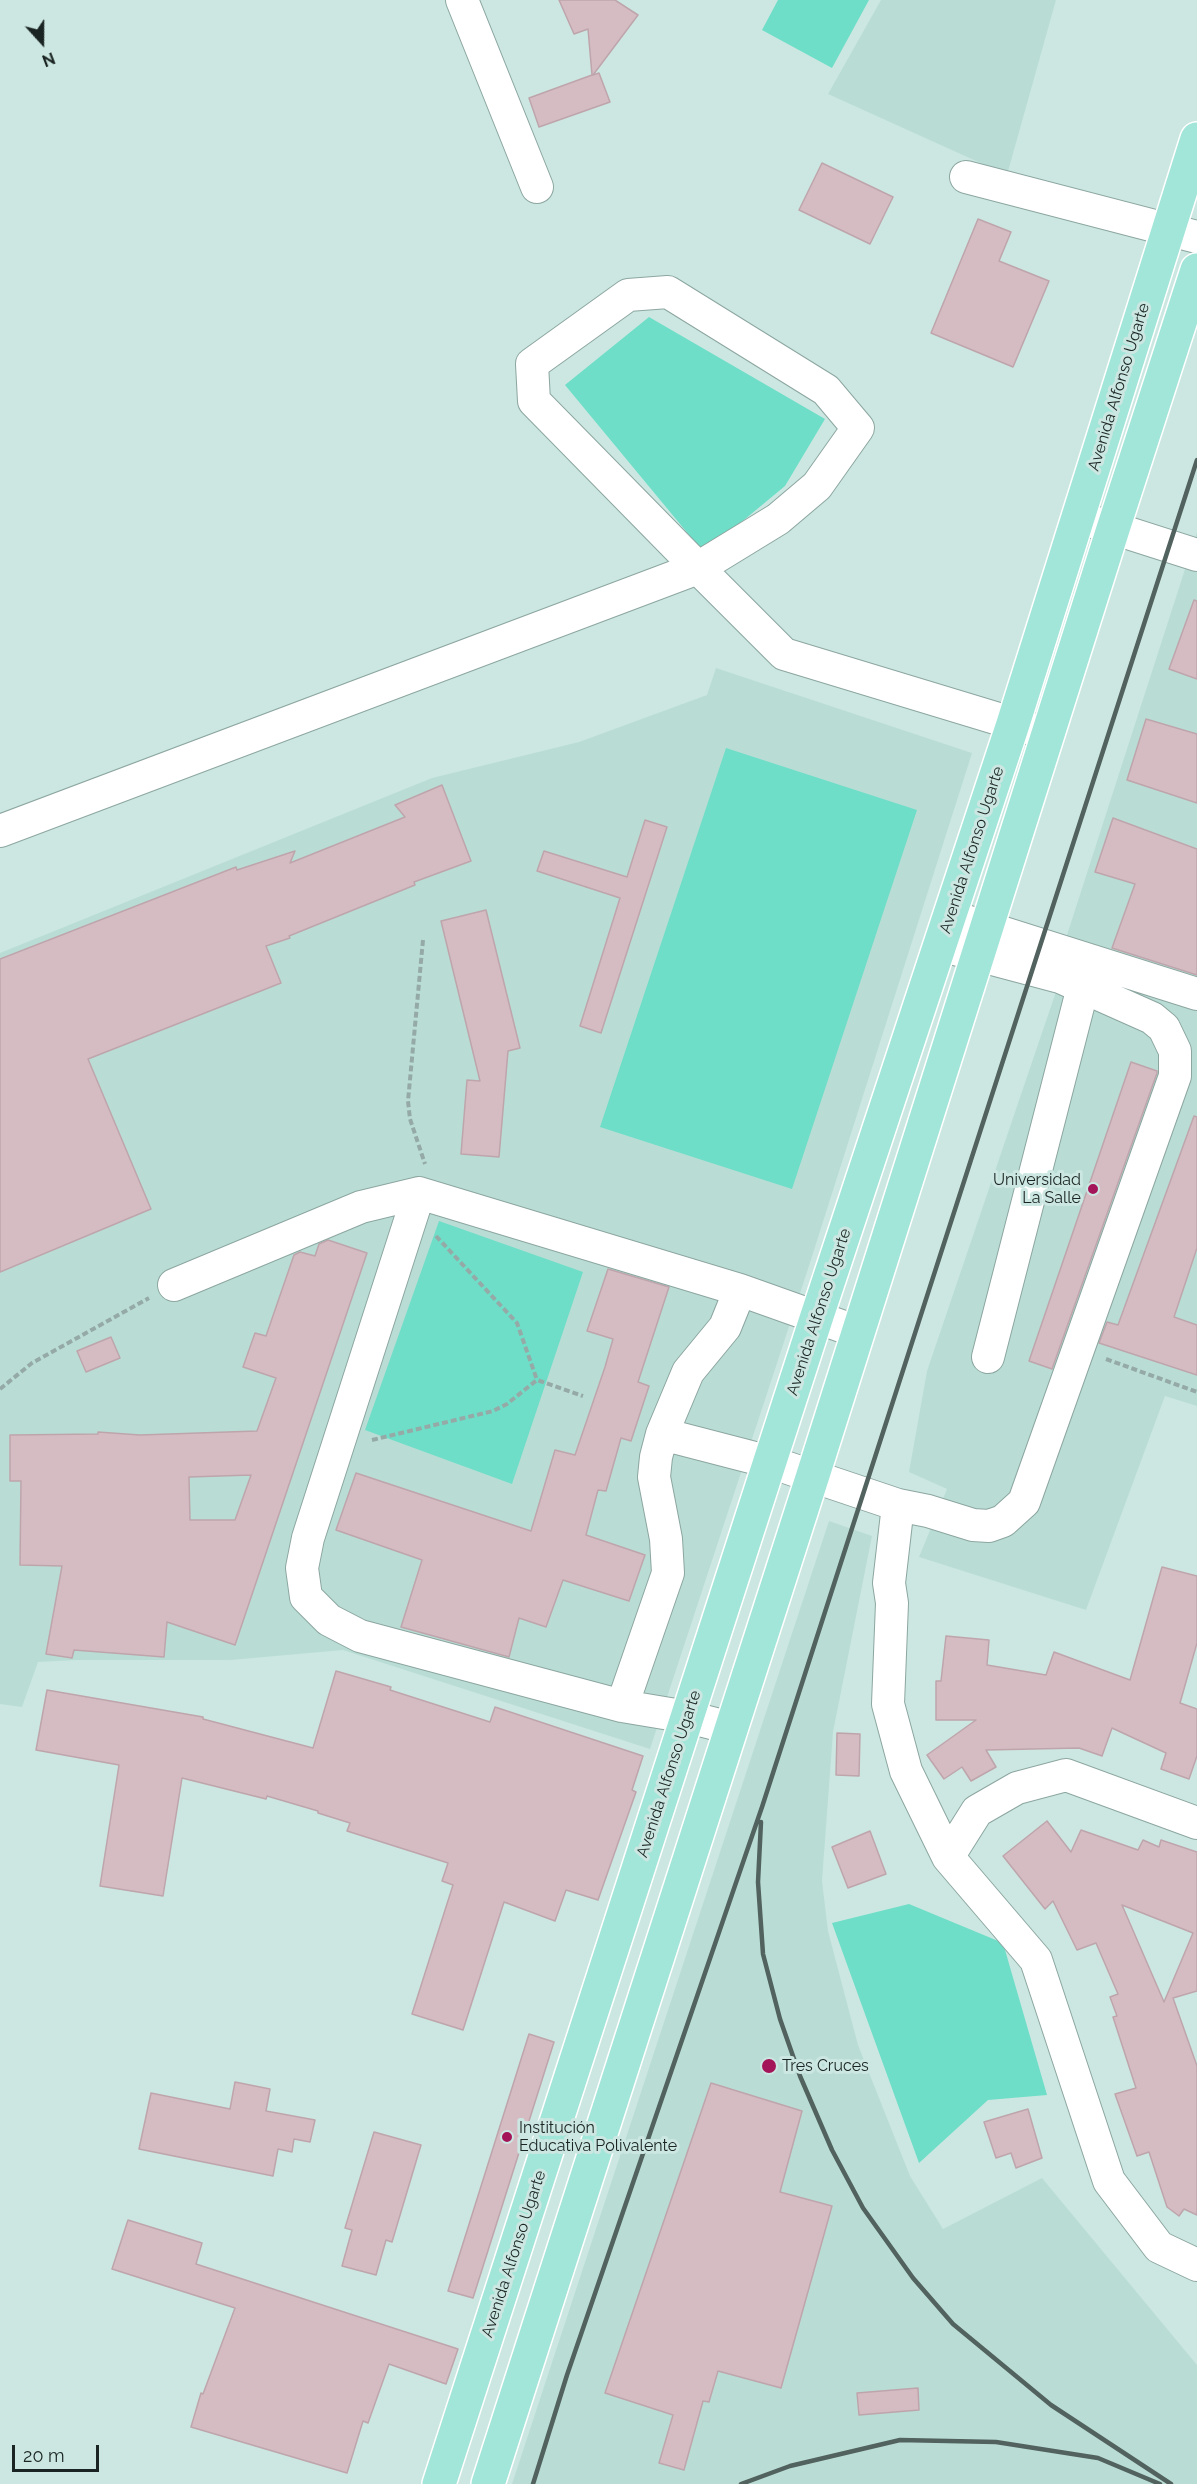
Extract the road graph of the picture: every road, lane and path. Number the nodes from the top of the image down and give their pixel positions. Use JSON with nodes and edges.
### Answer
{"nodes":[{"id":1,"x":462,"y":0,"type":"edge"},
{"id":2,"x":1197,"y":139,"type":"edge"},
{"id":3,"x":966,"y":177,"type":"dead end"},
{"id":4,"x":537,"y":187,"type":"dead end"},
{"id":5,"x":1183,"y":234,"type":"edge"},
{"id":6,"x":1197,"y":270,"type":"edge"},
{"id":7,"x":1078,"y":517,"type":"junction"},
{"id":8,"x":1113,"y":529,"type":"junction"},
{"id":9,"x":1197,"y":555,"type":"edge"},
{"id":10,"x":698,"y":568,"type":"junction"},
{"id":11,"x":1013,"y":724,"type":"junction"},
{"id":12,"x":1048,"y":734,"type":"junction"},
{"id":13,"x":0,"y":831,"type":"edge"},
{"id":14,"x":945,"y":930,"type":"junction"},
{"id":15,"x":423,"y":940,"type":"dead end"},
{"id":16,"x":983,"y":941,"type":"junction"},
{"id":17,"x":1083,"y":987,"type":"junction"},
{"id":18,"x":1197,"y":994,"type":"edge"},
{"id":19,"x":416,"y":1202,"type":"junction"},
{"id":20,"x":174,"y":1285,"type":"joint"},
{"id":21,"x":740,"y":1290,"type":"junction"},
{"id":22,"x":816,"y":1319,"type":"junction"},
{"id":23,"x":858,"y":1332,"type":"junction"},
{"id":24,"x":1077,"y":1349,"type":"junction"},
{"id":25,"x":988,"y":1357,"type":"dead end"},
{"id":26,"x":537,"y":1380,"type":"junction"},
{"id":27,"x":0,"y":1389,"type":"edge"},
{"id":28,"x":1197,"y":1392,"type":"edge"},
{"id":29,"x":583,"y":1396,"type":"dead end"},
{"id":30,"x":662,"y":1434,"type":"junction"},
{"id":31,"x":337,"y":1447,"type":"junction"},
{"id":32,"x":770,"y":1462,"type":"junction"},
{"id":33,"x":813,"y":1475,"type":"junction"},
{"id":34,"x":898,"y":1505,"type":"junction"},
{"id":35,"x":622,"y":1707,"type":"junction"},
{"id":36,"x":688,"y":1717,"type":"junction"},
{"id":37,"x":731,"y":1728,"type":"junction"},
{"id":38,"x":1197,"y":1823,"type":"edge"},
{"id":39,"x":948,"y":1857,"type":"junction"},
{"id":40,"x":1197,"y":2265,"type":"edge"},
{"id":41,"x":439,"y":2484,"type":"edge"},
{"id":42,"x":488,"y":2484,"type":"edge"}],
"edges":[{"from":1,"to":4,"type":"street"},
{"from":2,"to":5,"type":"main road","name":"Avenida Alfonso Ugarte"},
{"from":3,"to":5,"type":"street"},
{"from":5,"to":7,"type":"main road","name":"Avenida Alfonso Ugarte"},
{"from":6,"to":8,"type":"main road"},
{"from":7,"to":8,"type":"street"},
{"from":7,"to":11,"type":"main road","name":"Avenida Alfonso Ugarte"},
{"from":8,"to":9,"type":"street"},
{"from":8,"to":12,"type":"main road"},
{"from":10,"to":10,"type":"street"},
{"from":10,"to":11,"type":"street"},
{"from":10,"to":13,"type":"street"},
{"from":11,"to":12,"type":"street"},
{"from":11,"to":14,"type":"main road","name":"Avenida Alfonso Ugarte"},
{"from":12,"to":16,"type":"main road"},
{"from":14,"to":16,"type":"street"},
{"from":14,"to":22,"type":"main road","name":"Avenida Alfonso Ugarte"},
{"from":15,"to":19,"type":"path"},
{"from":16,"to":17,"type":"street"},
{"from":16,"to":18,"type":"street"},
{"from":16,"to":23,"type":"main road"},
{"from":17,"to":24,"type":"street"},
{"from":17,"to":25,"type":"street"},
{"from":19,"to":20,"type":"street"},
{"from":19,"to":21,"type":"street"},
{"from":19,"to":26,"type":"path"},
{"from":19,"to":31,"type":"street"},
{"from":20,"to":27,"type":"path"},
{"from":21,"to":22,"type":"street"},
{"from":21,"to":30,"type":"street"},
{"from":22,"to":23,"type":"street"},
{"from":22,"to":32,"type":"main road","name":"Avenida Alfonso Ugarte"},
{"from":23,"to":33,"type":"main road"},
{"from":24,"to":28,"type":"path"},
{"from":24,"to":34,"type":"street"},
{"from":26,"to":29,"type":"path"},
{"from":26,"to":31,"type":"path"},
{"from":30,"to":32,"type":"street"},
{"from":30,"to":35,"type":"street"},
{"from":31,"to":35,"type":"street"},
{"from":32,"to":33,"type":"street"},
{"from":32,"to":36,"type":"main road","name":"Avenida Alfonso Ugarte"},
{"from":33,"to":34,"type":"street"},
{"from":33,"to":37,"type":"main road"},
{"from":34,"to":39,"type":"street"},
{"from":35,"to":36,"type":"street"},
{"from":36,"to":37,"type":"street"},
{"from":36,"to":41,"type":"main road","name":"Avenida Alfonso Ugarte"},
{"from":37,"to":42,"type":"main road"},
{"from":38,"to":39,"type":"street"},
{"from":39,"to":40,"type":"street"}]}
